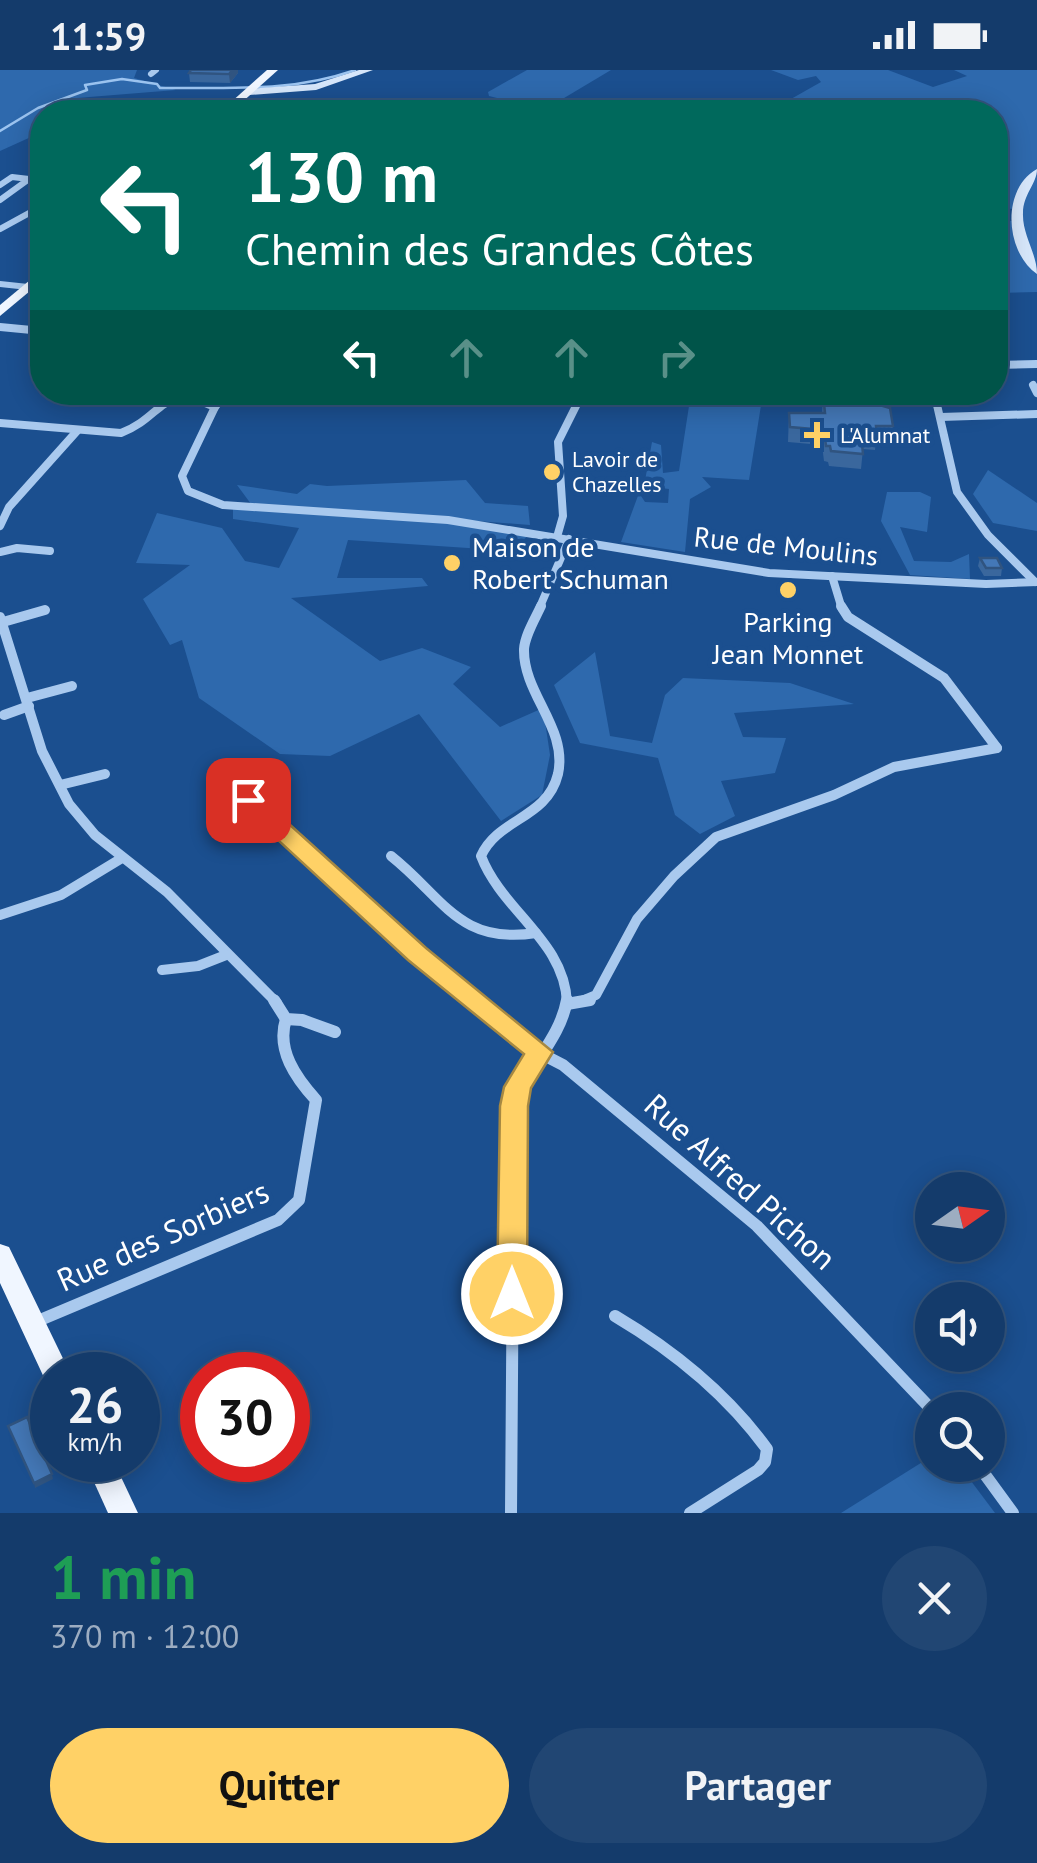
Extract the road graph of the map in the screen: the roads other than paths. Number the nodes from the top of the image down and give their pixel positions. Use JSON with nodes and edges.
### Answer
{"nodes":[{"id":1,"x":274,"y":70,"type":"edge"},
{"id":2,"x":368,"y":70,"type":"edge"},
{"id":3,"x":249,"y":91,"type":"junction"},
{"id":4,"x":239,"y":100,"type":"edge"},
{"id":5,"x":1037,"y":172,"type":"edge"},
{"id":6,"x":0,"y":185,"type":"edge"},
{"id":7,"x":0,"y":200,"type":"edge"},
{"id":8,"x":30,"y":213,"type":"edge"},
{"id":9,"x":0,"y":230,"type":"edge"},
{"id":10,"x":1037,"y":271,"type":"edge"},
{"id":11,"x":0,"y":284,"type":"edge"},
{"id":12,"x":28,"y":287,"type":"joint"},
{"id":13,"x":0,"y":312,"type":"edge"},
{"id":14,"x":0,"y":328,"type":"edge"},
{"id":15,"x":30,"y":330,"type":"edge"},
{"id":16,"x":1037,"y":364,"type":"edge"},
{"id":17,"x":1008,"y":365,"type":"edge"},
{"id":18,"x":151,"y":405,"type":"edge"},
{"id":19,"x":211,"y":405,"type":"edge"},
{"id":20,"x":575,"y":405,"type":"edge"},
{"id":21,"x":938,"y":405,"type":"edge"},
{"id":22,"x":215,"y":406,"type":"joint"},
{"id":23,"x":1037,"y":411,"type":"edge"},
{"id":24,"x":941,"y":417,"type":"junction"},
{"id":25,"x":0,"y":424,"type":"edge"},
{"id":26,"x":77,"y":431,"type":"junction"},
{"id":27,"x":2,"y":516,"type":"edge"},
{"id":28,"x":0,"y":526,"type":"edge"},
{"id":29,"x":557,"y":536,"type":"junction"},
{"id":30,"x":569,"y":539,"type":"junction"},
{"id":31,"x":50,"y":551,"type":"dead end"},
{"id":32,"x":0,"y":552,"type":"edge"},
{"id":33,"x":832,"y":576,"type":"junction"},
{"id":34,"x":1036,"y":582,"type":"edge"},
{"id":35,"x":45,"y":610,"type":"dead end"},
{"id":36,"x":2,"y":620,"type":"edge"},
{"id":37,"x":4,"y":636,"type":"edge"},
{"id":38,"x":72,"y":686,"type":"dead end"},
{"id":39,"x":28,"y":702,"type":"junction"},
{"id":40,"x":4,"y":715,"type":"dead end"},
{"id":41,"x":105,"y":774,"type":"dead end"},
{"id":42,"x":60,"y":785,"type":"junction"},
{"id":43,"x":248,"y":800,"type":"dead end"},
{"id":44,"x":391,"y":856,"type":"dead end"},
{"id":45,"x":122,"y":858,"type":"junction"},
{"id":46,"x":0,"y":914,"type":"edge"},
{"id":47,"x":536,"y":933,"type":"junction"},
{"id":48,"x":226,"y":955,"type":"junction"},
{"id":49,"x":162,"y":970,"type":"dead end"},
{"id":50,"x":567,"y":1004,"type":"junction"},
{"id":51,"x":286,"y":1019,"type":"junction"},
{"id":52,"x":335,"y":1032,"type":"dead end"},
{"id":53,"x":540,"y":1052,"type":"junction"},
{"id":54,"x":0,"y":1255,"type":"edge"},
{"id":55,"x":615,"y":1316,"type":"dead end"},
{"id":56,"x":32,"y":1323,"type":"junction"},
{"id":57,"x":46,"y":1352,"type":"edge"},
{"id":58,"x":915,"y":1392,"type":"edge"},
{"id":59,"x":108,"y":1482,"type":"edge"},
{"id":60,"x":990,"y":1482,"type":"edge"},
{"id":61,"x":123,"y":1513,"type":"edge"},
{"id":62,"x":511,"y":1513,"type":"edge"},
{"id":63,"x":690,"y":1513,"type":"edge"},
{"id":64,"x":1013,"y":1513,"type":"edge"}],
"edges":[{"from":1,"to":3,"type":"main road"},
{"from":2,"to":3,"type":"street"},
{"from":3,"to":4,"type":"main road"},
{"from":5,"to":10,"type":"street"},
{"from":6,"to":7,"type":"street"},
{"from":8,"to":9,"type":"street"},
{"from":11,"to":12,"type":"street"},
{"from":12,"to":13,"type":"main road"},
{"from":14,"to":15,"type":"street"},
{"from":16,"to":17,"type":"street"},
{"from":18,"to":26,"type":"street"},
{"from":19,"to":22,"type":"street"},
{"from":20,"to":29,"type":"street"},
{"from":21,"to":24,"type":"street"},
{"from":22,"to":29,"type":"street","name":"Rue de Moulins"},
{"from":23,"to":24,"type":"street"},
{"from":24,"to":34,"type":"street"},
{"from":25,"to":26,"type":"street"},
{"from":26,"to":27,"type":"street"},
{"from":27,"to":28,"type":"street"},
{"from":29,"to":30,"type":"street","name":"Rue de Moulins"},
{"from":30,"to":33,"type":"street","name":"Rue de Moulins"},
{"from":30,"to":47,"type":"street"},
{"from":31,"to":32,"type":"street"},
{"from":33,"to":34,"type":"street","name":"Rue de Moulins"},
{"from":33,"to":50,"type":"street"},
{"from":35,"to":36,"type":"street"},
{"from":36,"to":37,"type":"street"},
{"from":37,"to":39,"type":"street"},
{"from":38,"to":39,"type":"street"},
{"from":39,"to":40,"type":"street"},
{"from":39,"to":42,"type":"street"},
{"from":41,"to":42,"type":"street"},
{"from":42,"to":45,"type":"street"},
{"from":43,"to":53,"type":"street","name":"Rue Alfred Pichon"},
{"from":44,"to":47,"type":"street"},
{"from":45,"to":46,"type":"street"},
{"from":45,"to":48,"type":"street"},
{"from":47,"to":50,"type":"street"},
{"from":48,"to":49,"type":"street"},
{"from":48,"to":51,"type":"street"},
{"from":50,"to":53,"type":"street"},
{"from":51,"to":52,"type":"street"},
{"from":51,"to":56,"type":"street","name":"Rue des Sorbiers"},
{"from":53,"to":58,"type":"street","name":"Rue Alfred Pichon"},
{"from":53,"to":62,"type":"street"},
{"from":54,"to":56,"type":"main road"},
{"from":55,"to":63,"type":"street"},
{"from":56,"to":57,"type":"main road"},
{"from":59,"to":61,"type":"main road"},
{"from":60,"to":64,"type":"street"}]}
